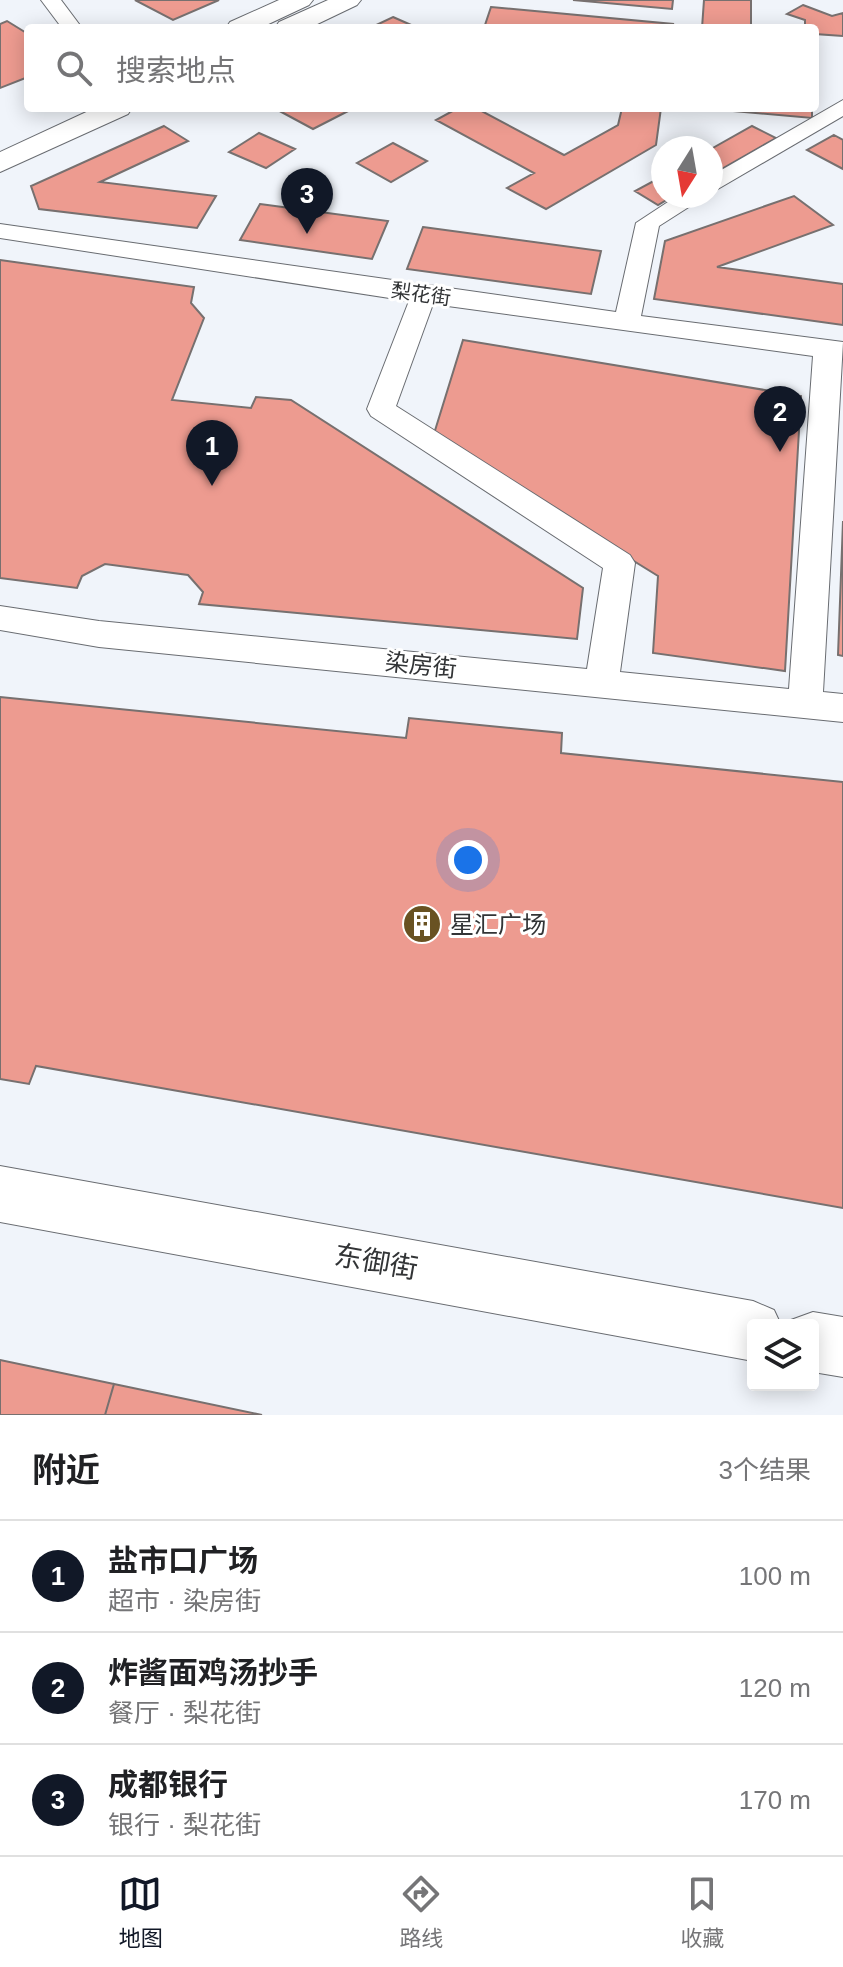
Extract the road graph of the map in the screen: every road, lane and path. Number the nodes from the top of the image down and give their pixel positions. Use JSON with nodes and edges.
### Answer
{"nodes":[{"id":1,"x":51,"y":0,"type":"edge"},
{"id":2,"x":300,"y":0,"type":"edge"},
{"id":3,"x":348,"y":0,"type":"edge"},
{"id":4,"x":69,"y":24,"type":"edge"},
{"id":5,"x":248,"y":24,"type":"edge"},
{"id":6,"x":297,"y":24,"type":"edge"},
{"id":7,"x":843,"y":107,"type":"edge"},
{"id":8,"x":59,"y":112,"type":"edge"},
{"id":9,"x":109,"y":112,"type":"edge"},
{"id":10,"x":0,"y":140,"type":"edge"},
{"id":11,"x":0,"y":163,"type":"edge"},
{"id":12,"x":723,"y":179,"type":"edge"},
{"id":13,"x":674,"y":208,"type":"edge"},
{"id":14,"x":0,"y":231,"type":"edge"},
{"id":15,"x":424,"y":295,"type":"junction"},
{"id":16,"x":627,"y":321,"type":"junction"},
{"id":17,"x":835,"y":350,"type":"edge"},
{"id":18,"x":0,"y":618,"type":"edge"},
{"id":19,"x":602,"y":682,"type":"junction"},
{"id":20,"x":805,"y":704,"type":"junction"},
{"id":21,"x":843,"y":708,"type":"edge"},
{"id":22,"x":0,"y":1194,"type":"edge"},
{"id":23,"x":747,"y":1330,"type":"edge"},
{"id":24,"x":819,"y":1343,"type":"edge"},
{"id":25,"x":843,"y":1347,"type":"edge"}],
"edges":[{"from":1,"to":4,"type":"street"},
{"from":2,"to":5,"type":"main road"},
{"from":3,"to":6,"type":"main road"},
{"from":7,"to":12,"type":"street"},
{"from":8,"to":10,"type":"main road"},
{"from":9,"to":11,"type":"main road"},
{"from":13,"to":16,"type":"street"},
{"from":14,"to":15,"type":"street","name":"梨花街"},
{"from":15,"to":16,"type":"street","name":"梨花街"},
{"from":15,"to":19,"type":"street"},
{"from":16,"to":17,"type":"street","name":"梨花街"},
{"from":17,"to":20,"type":"street"},
{"from":18,"to":19,"type":"street","name":"染房街"},
{"from":19,"to":20,"type":"street","name":"染房街"},
{"from":20,"to":21,"type":"street","name":"染房街"},
{"from":22,"to":23,"type":"main road","name":"东御街"},
{"from":24,"to":25,"type":"main road"}]}
